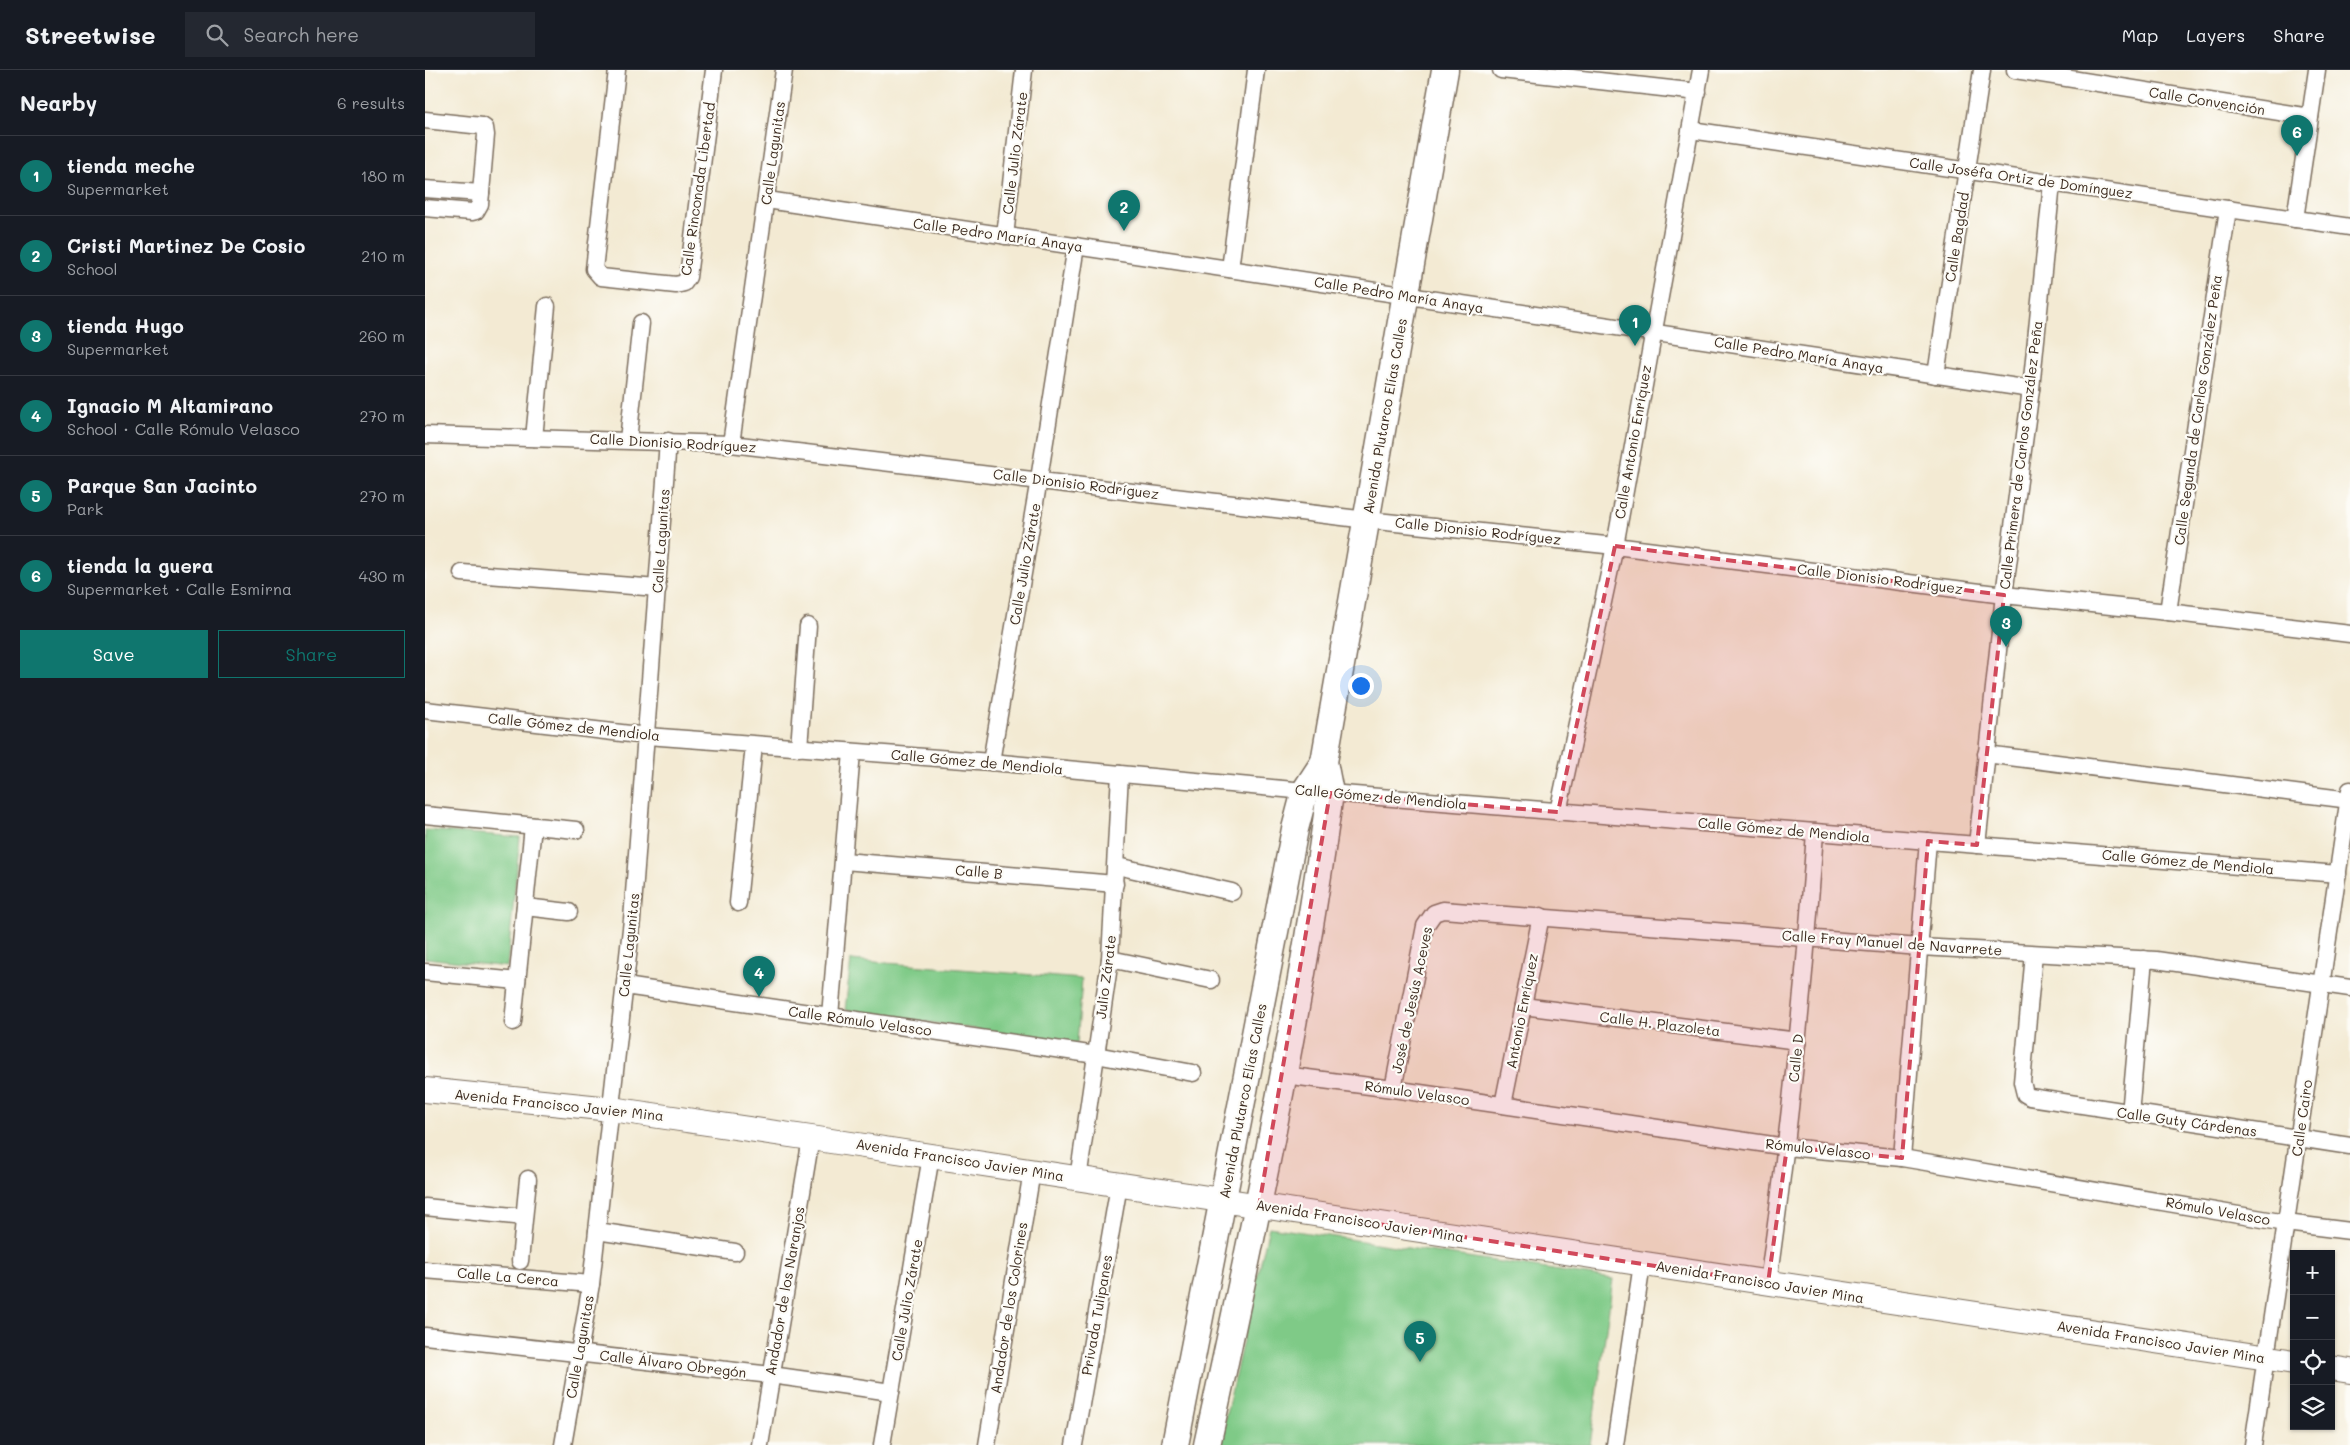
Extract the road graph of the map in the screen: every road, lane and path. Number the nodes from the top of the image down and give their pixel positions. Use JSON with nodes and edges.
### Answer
{"nodes":[{"id":1,"x":617,"y":70,"type":"edge"},
{"id":2,"x":714,"y":70,"type":"edge"},
{"id":3,"x":784,"y":70,"type":"edge"},
{"id":4,"x":1024,"y":70,"type":"edge"},
{"id":5,"x":1256,"y":70,"type":"edge"},
{"id":6,"x":1445,"y":70,"type":"edge"},
{"id":7,"x":1501,"y":70,"type":"edge"},
{"id":8,"x":1701,"y":70,"type":"edge"},
{"id":9,"x":1982,"y":70,"type":"edge"},
{"id":10,"x":2015,"y":70,"type":"edge"},
{"id":11,"x":2317,"y":70,"type":"edge"},
{"id":12,"x":1698,"y":92,"type":"junction"},
{"id":13,"x":2310,"y":118,"type":"junction"},
{"id":14,"x":425,"y":120,"type":"edge"},
{"id":15,"x":1691,"y":130,"type":"junction"},
{"id":16,"x":1967,"y":170,"type":"junction"},
{"id":17,"x":2052,"y":183,"type":"junction"},
{"id":18,"x":425,"y":189,"type":"edge"},
{"id":19,"x":481,"y":193,"type":"junction"},
{"id":20,"x":767,"y":200,"type":"junction"},
{"id":21,"x":425,"y":208,"type":"edge"},
{"id":22,"x":2228,"y":209,"type":"junction"},
{"id":23,"x":2295,"y":219,"type":"junction"},
{"id":24,"x":2350,"y":227,"type":"edge"},
{"id":25,"x":1005,"y":236,"type":"junction"},
{"id":26,"x":1076,"y":246,"type":"junction"},
{"id":27,"x":1230,"y":269,"type":"junction"},
{"id":28,"x":1407,"y":296,"type":"junction"},
{"id":29,"x":547,"y":306,"type":"dead end"},
{"id":30,"x":641,"y":323,"type":"dead end"},
{"id":31,"x":1653,"y":333,"type":"junction"},
{"id":32,"x":1936,"y":375,"type":"junction"},
{"id":33,"x":2031,"y":389,"type":"junction"},
{"id":34,"x":425,"y":435,"type":"edge"},
{"id":35,"x":534,"y":438,"type":"junction"},
{"id":36,"x":628,"y":440,"type":"junction"},
{"id":37,"x":668,"y":442,"type":"junction"},
{"id":38,"x":731,"y":444,"type":"junction"},
{"id":39,"x":1039,"y":479,"type":"junction"},
{"id":40,"x":1367,"y":520,"type":"junction"},
{"id":41,"x":1615,"y":546,"type":"junction"},
{"id":42,"x":462,"y":573,"type":"dead end"},
{"id":43,"x":658,"y":588,"type":"junction"},
{"id":44,"x":2004,"y":595,"type":"junction"},
{"id":45,"x":2168,"y":612,"type":"junction"},
{"id":46,"x":808,"y":626,"type":"dead end"},
{"id":47,"x":2350,"y":634,"type":"edge"},
{"id":48,"x":425,"y":710,"type":"edge"},
{"id":49,"x":647,"y":736,"type":"junction"},
{"id":50,"x":753,"y":745,"type":"junction"},
{"id":51,"x":799,"y":748,"type":"junction"},
{"id":52,"x":851,"y":752,"type":"junction"},
{"id":53,"x":1986,"y":754,"type":"junction"},
{"id":54,"x":991,"y":762,"type":"junction"},
{"id":55,"x":1120,"y":774,"type":"junction"},
{"id":56,"x":1317,"y":792,"type":"junction"},
{"id":57,"x":2350,"y":797,"type":"edge"},
{"id":58,"x":1558,"y":812,"type":"junction"},
{"id":59,"x":425,"y":815,"type":"edge"},
{"id":60,"x":533,"y":826,"type":"junction"},
{"id":61,"x":576,"y":830,"type":"dead end"},
{"id":62,"x":1815,"y":832,"type":"junction"},
{"id":63,"x":1928,"y":841,"type":"junction"},
{"id":64,"x":1977,"y":846,"type":"junction"},
{"id":65,"x":843,"y":861,"type":"junction"},
{"id":66,"x":1117,"y":866,"type":"junction"},
{"id":67,"x":2337,"y":874,"type":"junction"},
{"id":68,"x":1115,"y":884,"type":"junction"},
{"id":69,"x":1232,"y":892,"type":"dead end"},
{"id":70,"x":738,"y":903,"type":"dead end"},
{"id":71,"x":525,"y":907,"type":"junction"},
{"id":72,"x":569,"y":912,"type":"dead end"},
{"id":73,"x":1434,"y":913,"type":"joint"},
{"id":74,"x":1541,"y":916,"type":"junction"},
{"id":75,"x":1808,"y":937,"type":"junction"},
{"id":76,"x":1920,"y":947,"type":"junction"},
{"id":77,"x":2034,"y":954,"type":"junction"},
{"id":78,"x":1110,"y":959,"type":"junction"},
{"id":79,"x":2143,"y":959,"type":"junction"},
{"id":80,"x":425,"y":972,"type":"edge"},
{"id":81,"x":1211,"y":980,"type":"dead end"},
{"id":82,"x":517,"y":982,"type":"junction"},
{"id":83,"x":2321,"y":984,"type":"junction"},
{"id":84,"x":625,"y":986,"type":"junction"},
{"id":85,"x":2350,"y":988,"type":"edge"},
{"id":86,"x":1523,"y":1006,"type":"junction"},
{"id":87,"x":830,"y":1016,"type":"junction"},
{"id":88,"x":513,"y":1022,"type":"dead end"},
{"id":89,"x":1798,"y":1041,"type":"junction"},
{"id":90,"x":1096,"y":1055,"type":"junction"},
{"id":91,"x":1193,"y":1073,"type":"dead end"},
{"id":92,"x":1284,"y":1075,"type":"junction"},
{"id":93,"x":1393,"y":1089,"type":"junction"},
{"id":94,"x":425,"y":1090,"type":"edge"},
{"id":95,"x":1503,"y":1105,"type":"junction"},
{"id":96,"x":611,"y":1109,"type":"junction"},
{"id":97,"x":2130,"y":1114,"type":"junction"},
{"id":98,"x":811,"y":1138,"type":"junction"},
{"id":99,"x":2299,"y":1138,"type":"junction"},
{"id":100,"x":2350,"y":1146,"type":"edge"},
{"id":101,"x":1787,"y":1147,"type":"junction"},
{"id":102,"x":931,"y":1156,"type":"junction"},
{"id":103,"x":1902,"y":1158,"type":"junction"},
{"id":104,"x":1032,"y":1171,"type":"junction"},
{"id":105,"x":1078,"y":1178,"type":"junction"},
{"id":106,"x":528,"y":1179,"type":"dead end"},
{"id":107,"x":1119,"y":1185,"type":"junction"},
{"id":108,"x":1223,"y":1200,"type":"junction"},
{"id":109,"x":1259,"y":1206,"type":"junction"},
{"id":110,"x":425,"y":1207,"type":"edge"},
{"id":111,"x":524,"y":1218,"type":"junction"},
{"id":112,"x":2286,"y":1223,"type":"junction"},
{"id":113,"x":597,"y":1231,"type":"junction"},
{"id":114,"x":2350,"y":1232,"type":"edge"},
{"id":115,"x":735,"y":1252,"type":"dead end"},
{"id":116,"x":520,"y":1261,"type":"dead end"},
{"id":117,"x":1642,"y":1264,"type":"junction"},
{"id":118,"x":425,"y":1270,"type":"edge"},
{"id":119,"x":1768,"y":1283,"type":"junction"},
{"id":120,"x":591,"y":1284,"type":"junction"},
{"id":121,"x":425,"y":1336,"type":"edge"},
{"id":122,"x":578,"y":1352,"type":"junction"},
{"id":123,"x":2266,"y":1358,"type":"junction"},
{"id":124,"x":2290,"y":1361,"type":"edge"},
{"id":125,"x":2335,"y":1369,"type":"edge"},
{"id":126,"x":2350,"y":1371,"type":"edge"},
{"id":127,"x":771,"y":1375,"type":"junction"},
{"id":128,"x":891,"y":1392,"type":"junction"},
{"id":129,"x":563,"y":1445,"type":"edge"},
{"id":130,"x":760,"y":1445,"type":"edge"},
{"id":131,"x":882,"y":1445,"type":"edge"},
{"id":132,"x":987,"y":1445,"type":"edge"},
{"id":133,"x":1074,"y":1445,"type":"edge"},
{"id":134,"x":1175,"y":1445,"type":"edge"},
{"id":135,"x":1207,"y":1445,"type":"edge"},
{"id":136,"x":1615,"y":1445,"type":"edge"},
{"id":137,"x":2253,"y":1445,"type":"edge"}],
"edges":[{"from":1,"to":2,"type":"street","name":"Calle Rinconada Libertad"},
{"from":3,"to":20,"type":"street","name":"Calle Lagunitas"},
{"from":4,"to":25,"type":"street","name":"Calle Julio Zárate"},
{"from":5,"to":27,"type":"street"},
{"from":6,"to":28,"type":"main road","name":"Avenida Plutarco Elías Calles"},
{"from":7,"to":12,"type":"street"},
{"from":8,"to":12,"type":"street","name":"Calle Antonio Enríquez"},
{"from":9,"to":16,"type":"street","name":"Calle Bagdad"},
{"from":10,"to":13,"type":"street","name":"Calle Convención"},
{"from":11,"to":13,"type":"street"},
{"from":12,"to":15,"type":"street","name":"Calle Antonio Enríquez"},
{"from":13,"to":23,"type":"street"},
{"from":14,"to":19,"type":"street"},
{"from":15,"to":16,"type":"street","name":"Calle Joséfa Ortiz de Domínguez"},
{"from":15,"to":31,"type":"street","name":"Calle Antonio Enríquez"},
{"from":16,"to":17,"type":"street","name":"Calle Joséfa Ortiz de Domínguez"},
{"from":16,"to":32,"type":"street","name":"Calle Bagdad"},
{"from":17,"to":22,"type":"street","name":"Calle Joséfa Ortiz de Domínguez"},
{"from":17,"to":33,"type":"street","name":"Calle Primera de Carlos González Peña"},
{"from":18,"to":19,"type":"street"},
{"from":19,"to":21,"type":"street"},
{"from":20,"to":25,"type":"street","name":"Calle Pedro María Anaya"},
{"from":20,"to":38,"type":"street","name":"Calle Lagunitas"},
{"from":22,"to":23,"type":"street","name":"Calle Joséfa Ortiz de Domínguez"},
{"from":22,"to":45,"type":"street","name":"Calle Segunda de Carlos González Peña"},
{"from":23,"to":24,"type":"street","name":"Calle Joséfa Ortiz de Domínguez"},
{"from":25,"to":26,"type":"street","name":"Calle Pedro María Anaya"},
{"from":26,"to":27,"type":"street","name":"Calle Pedro María Anaya"},
{"from":26,"to":39,"type":"street","name":"Calle Julio Zárate"},
{"from":27,"to":28,"type":"street","name":"Calle Pedro María Anaya"},
{"from":28,"to":31,"type":"street","name":"Calle Pedro María Anaya"},
{"from":28,"to":40,"type":"main road","name":"Avenida Plutarco Elías Calles"},
{"from":29,"to":35,"type":"street"},
{"from":30,"to":36,"type":"street"},
{"from":31,"to":32,"type":"street","name":"Calle Pedro María Anaya"},
{"from":31,"to":41,"type":"street","name":"Calle Antonio Enríquez"},
{"from":32,"to":33,"type":"street","name":"Calle Pedro María Anaya"},
{"from":33,"to":44,"type":"street","name":"Calle Primera de Carlos González Peña"},
{"from":34,"to":35,"type":"street","name":"Calle Dionisio Rodríguez"},
{"from":35,"to":36,"type":"street","name":"Calle Dionisio Rodríguez"},
{"from":36,"to":37,"type":"street","name":"Calle Dionisio Rodríguez"},
{"from":37,"to":38,"type":"street","name":"Calle Dionisio Rodríguez"},
{"from":37,"to":43,"type":"street","name":"Calle Lagunitas"},
{"from":38,"to":39,"type":"street","name":"Calle Dionisio Rodríguez"},
{"from":39,"to":40,"type":"street","name":"Calle Dionisio Rodríguez"},
{"from":39,"to":54,"type":"street","name":"Calle Julio Zárate"},
{"from":40,"to":41,"type":"street","name":"Calle Dionisio Rodríguez"},
{"from":40,"to":56,"type":"main road","name":"Avenida Plutarco Elías Calles"},
{"from":41,"to":44,"type":"street","name":"Calle Dionisio Rodríguez"},
{"from":41,"to":58,"type":"street","name":"Calle Antonio Enríquez"},
{"from":42,"to":43,"type":"street"},
{"from":43,"to":49,"type":"street","name":"Calle Lagunitas"},
{"from":44,"to":45,"type":"street","name":"Calle Dionisio Rodríguez"},
{"from":44,"to":53,"type":"street","name":"Calle Primera de Carlos González Peña"},
{"from":45,"to":47,"type":"street","name":"Calle Dionisio Rodríguez"},
{"from":46,"to":51,"type":"street"},
{"from":48,"to":49,"type":"street","name":"Calle Gómez de Mendiola"},
{"from":49,"to":50,"type":"street","name":"Calle Gómez de Mendiola"},
{"from":49,"to":84,"type":"street","name":"Calle Lagunitas"},
{"from":50,"to":51,"type":"street","name":"Calle Gómez de Mendiola"},
{"from":50,"to":70,"type":"street"},
{"from":51,"to":52,"type":"street","name":"Calle Gómez de Mendiola"},
{"from":52,"to":54,"type":"street","name":"Calle Gómez de Mendiola"},
{"from":52,"to":65,"type":"street"},
{"from":53,"to":57,"type":"street"},
{"from":53,"to":64,"type":"street","name":"Calle Primera de Carlos González Peña"},
{"from":54,"to":55,"type":"street","name":"Calle Gómez de Mendiola"},
{"from":55,"to":56,"type":"street","name":"Calle Gómez de Mendiola"},
{"from":55,"to":66,"type":"street","name":"Julio Zárate"},
{"from":56,"to":58,"type":"street","name":"Calle Gómez de Mendiola"},
{"from":56,"to":92,"type":"main road","name":"Avenida Plutarco Elías Calles"},
{"from":56,"to":108,"type":"main road","name":"Avenida Plutarco Elías Calles"},
{"from":57,"to":67,"type":"street","name":"Calle Cairo"},
{"from":58,"to":62,"type":"street","name":"Calle Gómez de Mendiola"},
{"from":59,"to":60,"type":"street"},
{"from":60,"to":61,"type":"street"},
{"from":60,"to":71,"type":"street"},
{"from":62,"to":63,"type":"street","name":"Calle Gómez de Mendiola"},
{"from":62,"to":75,"type":"street","name":"Calle D"},
{"from":63,"to":64,"type":"street","name":"Calle Gómez de Mendiola"},
{"from":63,"to":76,"type":"street"},
{"from":64,"to":67,"type":"street","name":"Calle Gómez de Mendiola"},
{"from":65,"to":68,"type":"street","name":"Calle B"},
{"from":65,"to":87,"type":"street"},
{"from":66,"to":68,"type":"street","name":"Julio Zárate"},
{"from":66,"to":69,"type":"street"},
{"from":67,"to":83,"type":"street","name":"Calle Cairo"},
{"from":68,"to":78,"type":"street","name":"Julio Zárate"},
{"from":71,"to":72,"type":"street"},
{"from":71,"to":82,"type":"street"},
{"from":73,"to":74,"type":"street","name":"Calle Fray Manuel de Navarrete"},
{"from":73,"to":93,"type":"street","name":"José de Jesús Aceves"},
{"from":74,"to":75,"type":"street","name":"Calle Fray Manuel de Navarrete"},
{"from":74,"to":86,"type":"street","name":"Antonio Enríquez"},
{"from":75,"to":76,"type":"street","name":"Calle Fray Manuel de Navarrete"},
{"from":75,"to":89,"type":"street","name":"Calle D"},
{"from":76,"to":77,"type":"street","name":"Calle Fray Manuel de Navarrete"},
{"from":76,"to":103,"type":"street"},
{"from":77,"to":79,"type":"street","name":"Calle Fray Manuel de Navarrete"},
{"from":77,"to":97,"type":"street","name":"Calle Guty Cárdenas"},
{"from":78,"to":81,"type":"street"},
{"from":78,"to":90,"type":"street","name":"Julio Zárate"},
{"from":79,"to":83,"type":"street","name":"Calle Fray Manuel de Navarrete"},
{"from":79,"to":97,"type":"street"},
{"from":80,"to":82,"type":"street"},
{"from":82,"to":88,"type":"street"},
{"from":83,"to":85,"type":"street","name":"Calle Fray Manuel de Navarrete"},
{"from":83,"to":99,"type":"street","name":"Calle Cairo"},
{"from":84,"to":87,"type":"street","name":"Calle Rómulo Velasco"},
{"from":84,"to":96,"type":"street","name":"Calle Lagunitas"},
{"from":86,"to":89,"type":"street","name":"Calle H. Plazoleta"},
{"from":86,"to":95,"type":"street","name":"Antonio Enríquez"},
{"from":87,"to":90,"type":"street","name":"Calle Rómulo Velasco"},
{"from":89,"to":101,"type":"street","name":"Calle D"},
{"from":90,"to":91,"type":"street","name":"Calle Rómulo Velasco"},
{"from":90,"to":105,"type":"street","name":"Julio Zárate"},
{"from":92,"to":93,"type":"street","name":"Rómulo Velasco"},
{"from":92,"to":109,"type":"main road","name":"Avenida Plutarco Elías Calles"},
{"from":93,"to":95,"type":"street","name":"Rómulo Velasco"},
{"from":94,"to":96,"type":"main road","name":"Avenida Francisco Javier Mina"},
{"from":95,"to":101,"type":"street","name":"Rómulo Velasco"},
{"from":96,"to":98,"type":"main road","name":"Avenida Francisco Javier Mina"},
{"from":96,"to":113,"type":"street","name":"Calle Lagunitas"},
{"from":97,"to":99,"type":"street","name":"Calle Guty Cárdenas"},
{"from":98,"to":102,"type":"main road","name":"Avenida Francisco Javier Mina"},
{"from":98,"to":127,"type":"street","name":"Andador de los Naranjos"},
{"from":99,"to":100,"type":"street","name":"Calle Guty Cárdenas"},
{"from":99,"to":112,"type":"street","name":"Calle Cairo"},
{"from":101,"to":103,"type":"street","name":"Rómulo Velasco"},
{"from":101,"to":119,"type":"street","name":"Calle D"},
{"from":102,"to":104,"type":"main road","name":"Avenida Francisco Javier Mina"},
{"from":102,"to":128,"type":"street","name":"Calle Julio Zárate"},
{"from":103,"to":112,"type":"street","name":"Rómulo Velasco"},
{"from":104,"to":105,"type":"main road","name":"Avenida Francisco Javier Mina"},
{"from":104,"to":132,"type":"street","name":"Andador de los Colorines"},
{"from":105,"to":107,"type":"main road","name":"Avenida Francisco Javier Mina"},
{"from":106,"to":111,"type":"street"},
{"from":107,"to":108,"type":"main road","name":"Avenida Francisco Javier Mina"},
{"from":107,"to":133,"type":"street","name":"Privada Tulipanes"},
{"from":108,"to":109,"type":"main road","name":"Avenida Francisco Javier Mina"},
{"from":108,"to":134,"type":"main road","name":"Avenida Plutarco Elías Calles"},
{"from":109,"to":117,"type":"main road","name":"Avenida Francisco Javier Mina"},
{"from":109,"to":135,"type":"main road","name":"Avenida Plutarco Elías Calles"},
{"from":110,"to":111,"type":"street"},
{"from":111,"to":116,"type":"street"},
{"from":112,"to":114,"type":"street","name":"Rómulo Velasco"},
{"from":112,"to":123,"type":"street","name":"Calle Cairo"},
{"from":113,"to":115,"type":"street"},
{"from":113,"to":120,"type":"street","name":"Calle Lagunitas"},
{"from":117,"to":119,"type":"main road","name":"Avenida Francisco Javier Mina"},
{"from":117,"to":136,"type":"street"},
{"from":118,"to":120,"type":"street","name":"Calle La Cerca"},
{"from":119,"to":123,"type":"main road","name":"Avenida Francisco Javier Mina"},
{"from":120,"to":122,"type":"street","name":"Calle Lagunitas"},
{"from":121,"to":122,"type":"street","name":"Calle Álvaro Obregón"},
{"from":122,"to":127,"type":"street","name":"Calle Álvaro Obregón"},
{"from":122,"to":129,"type":"street","name":"Calle Lagunitas"},
{"from":123,"to":124,"type":"main road","name":"Avenida Francisco Javier Mina"},
{"from":123,"to":137,"type":"street","name":"Calle Cairo"},
{"from":125,"to":126,"type":"main road"},
{"from":127,"to":128,"type":"street","name":"Calle Álvaro Obregón"},
{"from":127,"to":130,"type":"street","name":"Andador de los Naranjos"},
{"from":128,"to":131,"type":"street","name":"Calle Julio Zárate"}]}
